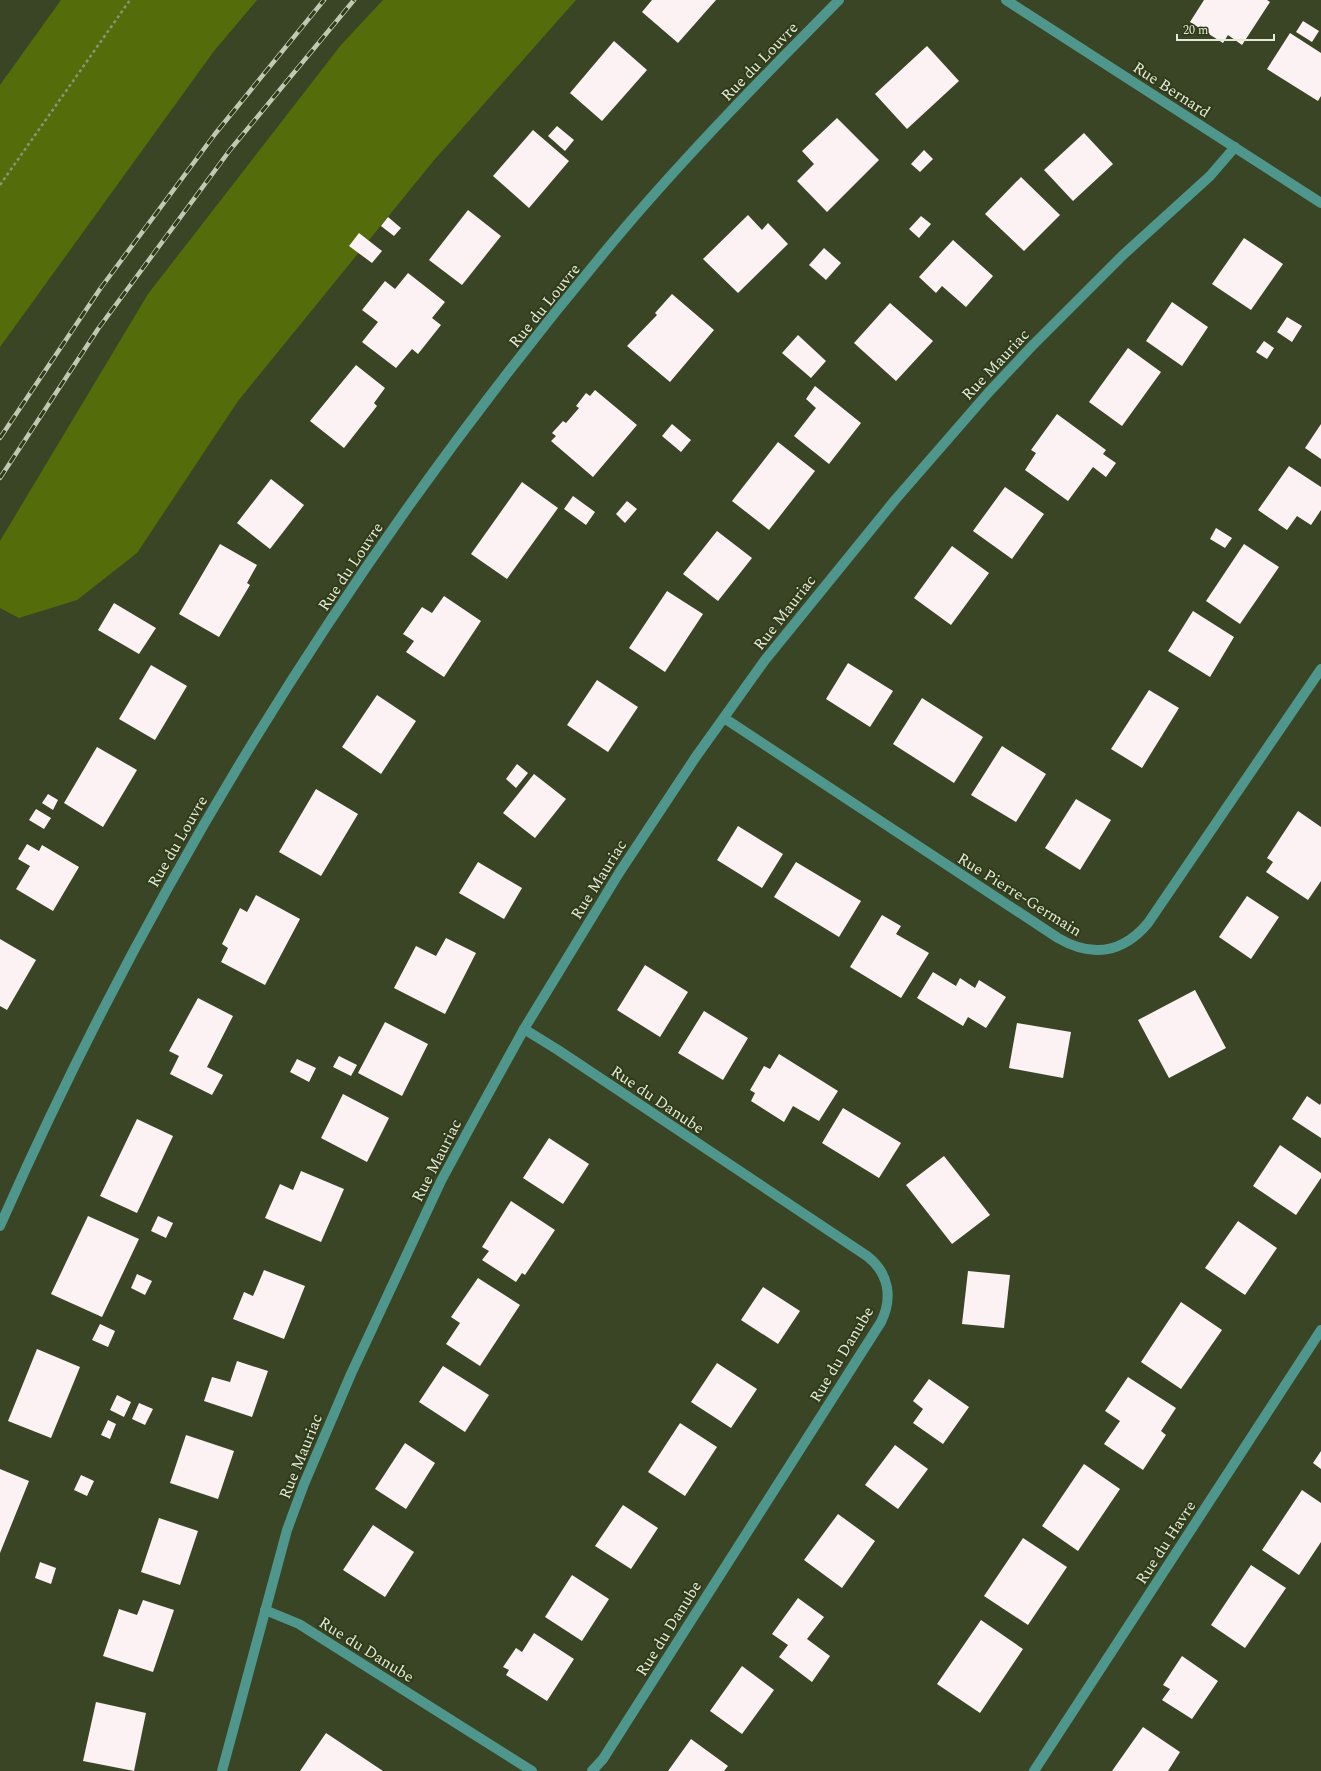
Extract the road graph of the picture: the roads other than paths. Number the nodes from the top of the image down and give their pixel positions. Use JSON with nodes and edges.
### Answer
{"nodes":[{"id":1,"x":839,"y":0,"type":"edge"},
{"id":2,"x":1006,"y":0,"type":"edge"},
{"id":3,"x":1235,"y":147,"type":"junction"},
{"id":4,"x":1321,"y":203,"type":"edge"},
{"id":5,"x":1321,"y":669,"type":"edge"},
{"id":6,"x":724,"y":718,"type":"junction"},
{"id":7,"x":524,"y":1029,"type":"junction"},
{"id":8,"x":0,"y":1226,"type":"edge"},
{"id":9,"x":1321,"y":1330,"type":"edge"},
{"id":10,"x":265,"y":1610,"type":"junction"},
{"id":11,"x":222,"y":1771,"type":"edge"},
{"id":12,"x":532,"y":1771,"type":"edge"},
{"id":13,"x":592,"y":1771,"type":"edge"},
{"id":14,"x":1034,"y":1771,"type":"edge"}],
"edges":[{"from":1,"to":8,"type":"street","name":"Rue du Louvre"},
{"from":2,"to":3,"type":"street","name":"Rue Bernard"},
{"from":3,"to":4,"type":"street","name":"Rue Bernard"},
{"from":3,"to":6,"type":"street","name":"Rue Mauriac"},
{"from":5,"to":6,"type":"street","name":"Rue Pierre-Germain"},
{"from":6,"to":7,"type":"street","name":"Rue Mauriac"},
{"from":7,"to":10,"type":"street","name":"Rue Mauriac"},
{"from":7,"to":13,"type":"street","name":"Rue du Danube"},
{"from":9,"to":14,"type":"street","name":"Rue du Havre"},
{"from":10,"to":11,"type":"street","name":"Rue Mauriac"},
{"from":10,"to":12,"type":"street","name":"Rue du Danube"}]}
